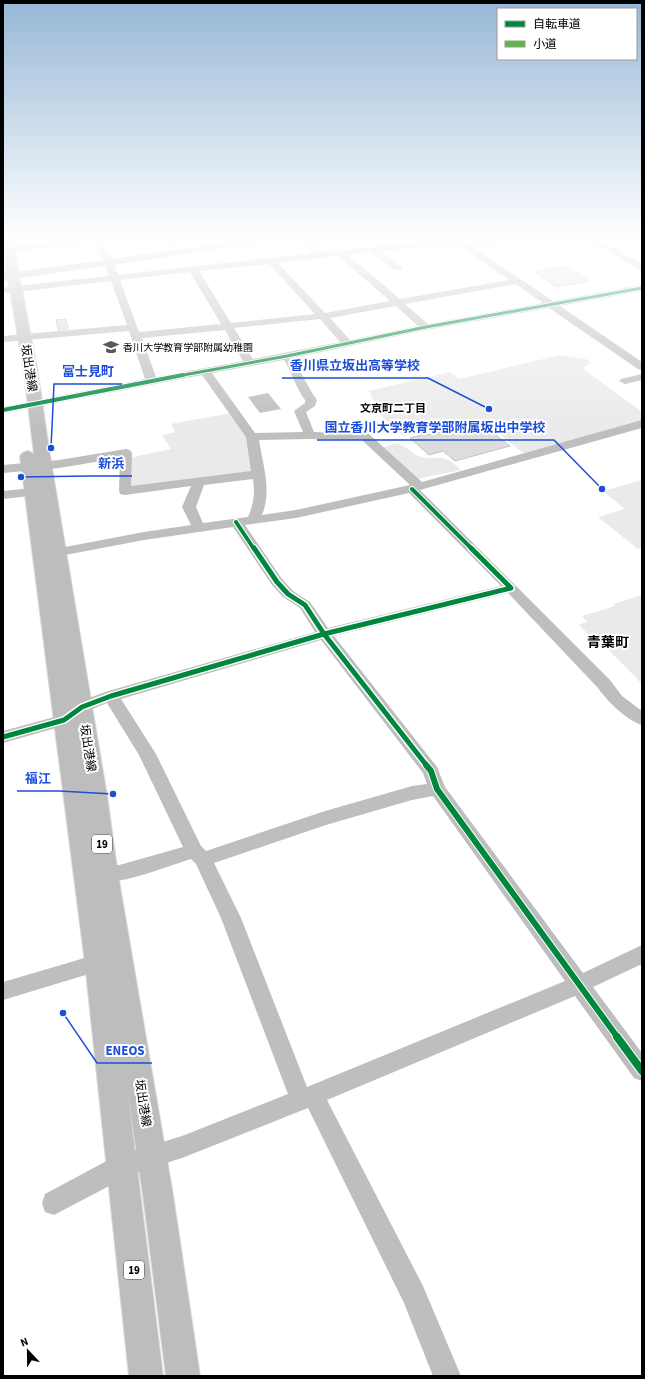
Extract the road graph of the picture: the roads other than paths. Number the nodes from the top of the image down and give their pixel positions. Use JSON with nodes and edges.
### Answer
{"nodes":[{"id":1,"x":10,"y":303,"type":"edge"},
{"id":2,"x":124,"y":303,"type":"edge"},
{"id":3,"x":213,"y":303,"type":"edge"},
{"id":4,"x":313,"y":303,"type":"edge"},
{"id":5,"x":392,"y":303,"type":"edge"},
{"id":6,"x":400,"y":303,"type":"edge"},
{"id":7,"x":555,"y":303,"type":"edge"},
{"id":8,"x":551,"y":304,"type":"junction"},
{"id":9,"x":323,"y":316,"type":"junction"},
{"id":10,"x":227,"y":326,"type":"junction"},
{"id":11,"x":426,"y":327,"type":"junction"},
{"id":12,"x":134,"y":332,"type":"junction"},
{"id":13,"x":13,"y":338,"type":"edge"},
{"id":14,"x":348,"y":344,"type":"junction"},
{"id":15,"x":287,"y":356,"type":"junction"},
{"id":16,"x":250,"y":363,"type":"junction"},
{"id":17,"x":642,"y":367,"type":"edge"},
{"id":18,"x":205,"y":372,"type":"junction"},
{"id":19,"x":642,"y":377,"type":"edge"},
{"id":20,"x":624,"y":381,"type":"dead end"},
{"id":21,"x":152,"y":382,"type":"junction"},
{"id":22,"x":18,"y":407,"type":"edge"},
{"id":23,"x":642,"y":424,"type":"edge"},
{"id":24,"x":310,"y":435,"type":"junction"},
{"id":25,"x":252,"y":437,"type":"junction"},
{"id":26,"x":37,"y":466,"type":"junction"},
{"id":27,"x":3,"y":469,"type":"edge"},
{"id":28,"x":259,"y":474,"type":"junction"},
{"id":29,"x":199,"y":482,"type":"junction"},
{"id":30,"x":415,"y":488,"type":"junction"},
{"id":31,"x":33,"y":492,"type":"junction"},
{"id":32,"x":3,"y":495,"type":"edge"},
{"id":33,"x":253,"y":520,"type":"junction"},
{"id":34,"x":236,"y":522,"type":"junction"},
{"id":35,"x":198,"y":527,"type":"junction"},
{"id":36,"x":50,"y":554,"type":"junction"},
{"id":37,"x":511,"y":588,"type":"junction"},
{"id":38,"x":324,"y":634,"type":"junction"},
{"id":39,"x":111,"y":696,"type":"junction"},
{"id":40,"x":73,"y":713,"type":"junction"},
{"id":41,"x":642,"y":719,"type":"edge"},
{"id":42,"x":3,"y":737,"type":"edge"},
{"id":43,"x":437,"y":789,"type":"junction"},
{"id":44,"x":199,"y":855,"type":"junction"},
{"id":45,"x":96,"y":877,"type":"junction"},
{"id":46,"x":642,"y":954,"type":"edge"},
{"id":47,"x":120,"y":956,"type":"junction"},
{"id":48,"x":98,"y":963,"type":"junction"},
{"id":49,"x":580,"y":984,"type":"junction"},
{"id":50,"x":3,"y":991,"type":"edge"},
{"id":51,"x":642,"y":1071,"type":"edge"},
{"id":52,"x":307,"y":1098,"type":"junction"},
{"id":53,"x":151,"y":1156,"type":"junction"},
{"id":54,"x":122,"y":1165,"type":"junction"},
{"id":55,"x":54,"y":1202,"type":"dead end"},
{"id":56,"x":146,"y":1376,"type":"edge"},
{"id":57,"x":183,"y":1376,"type":"edge"},
{"id":58,"x":447,"y":1376,"type":"edge"}],
"edges":[{"from":1,"to":13,"type":"main road","name":"坂出港線","number":"19"},
{"from":2,"to":12,"type":"street"},
{"from":3,"to":10,"type":"street"},
{"from":4,"to":9,"type":"street"},
{"from":5,"to":9,"type":"street"},
{"from":6,"to":11,"type":"street"},
{"from":7,"to":8,"type":"street"},
{"from":8,"to":11,"type":"street"},
{"from":8,"to":17,"type":"street"},
{"from":9,"to":10,"type":"street"},
{"from":9,"to":14,"type":"street"},
{"from":10,"to":12,"type":"street"},
{"from":10,"to":16,"type":"street"},
{"from":11,"to":14,"type":"street"},
{"from":12,"to":13,"type":"street"},
{"from":12,"to":21,"type":"street"},
{"from":13,"to":22,"type":"main road","name":"坂出港線","number":"19"},
{"from":14,"to":15,"type":"street"},
{"from":15,"to":16,"type":"street"},
{"from":15,"to":24,"type":"street"},
{"from":16,"to":18,"type":"street"},
{"from":18,"to":21,"type":"street"},
{"from":18,"to":25,"type":"street"},
{"from":19,"to":20,"type":"street"},
{"from":21,"to":22,"type":"street"},
{"from":22,"to":26,"type":"main road","name":"坂出港線","number":"19"},
{"from":23,"to":30,"type":"street"},
{"from":24,"to":25,"type":"street"},
{"from":24,"to":30,"type":"street"},
{"from":25,"to":28,"type":"street"},
{"from":26,"to":27,"type":"street"},
{"from":26,"to":29,"type":"street"},
{"from":26,"to":31,"type":"main road","name":"坂出港線","number":"19"},
{"from":26,"to":36,"type":"main road","name":"坂出港線","number":"19"},
{"from":28,"to":29,"type":"street"},
{"from":28,"to":33,"type":"street"},
{"from":29,"to":35,"type":"street"},
{"from":30,"to":33,"type":"street"},
{"from":30,"to":37,"type":"street"},
{"from":31,"to":32,"type":"street"},
{"from":31,"to":36,"type":"main road","name":"坂出港線","number":"19"},
{"from":33,"to":34,"type":"street"},
{"from":34,"to":35,"type":"street"},
{"from":34,"to":38,"type":"street"},
{"from":35,"to":36,"type":"street"},
{"from":36,"to":40,"type":"main road","name":"坂出港線","number":"19"},
{"from":37,"to":38,"type":"street"},
{"from":37,"to":41,"type":"street"},
{"from":38,"to":39,"type":"street"},
{"from":38,"to":43,"type":"street"},
{"from":39,"to":40,"type":"street"},
{"from":39,"to":44,"type":"street"},
{"from":40,"to":42,"type":"street"},
{"from":40,"to":45,"type":"main road","name":"坂出港線","number":"19"},
{"from":43,"to":44,"type":"street"},
{"from":43,"to":49,"type":"street"},
{"from":44,"to":45,"type":"street"},
{"from":44,"to":52,"type":"street"},
{"from":45,"to":47,"type":"main road","name":"坂出港線","number":"19"},
{"from":45,"to":48,"type":"main road","name":"坂出港線","number":"19"},
{"from":46,"to":49,"type":"street"},
{"from":47,"to":48,"type":"street"},
{"from":47,"to":53,"type":"main road","name":"坂出港線","number":"19"},
{"from":48,"to":50,"type":"street"},
{"from":48,"to":54,"type":"main road","name":"坂出港線","number":"19"},
{"from":49,"to":51,"type":"street"},
{"from":49,"to":52,"type":"street"},
{"from":52,"to":53,"type":"street"},
{"from":52,"to":58,"type":"street"},
{"from":53,"to":54,"type":"street"},
{"from":53,"to":57,"type":"main road","name":"坂出港線","number":"19"},
{"from":54,"to":55,"type":"street"},
{"from":54,"to":56,"type":"main road","name":"坂出港線","number":"19"}]}
